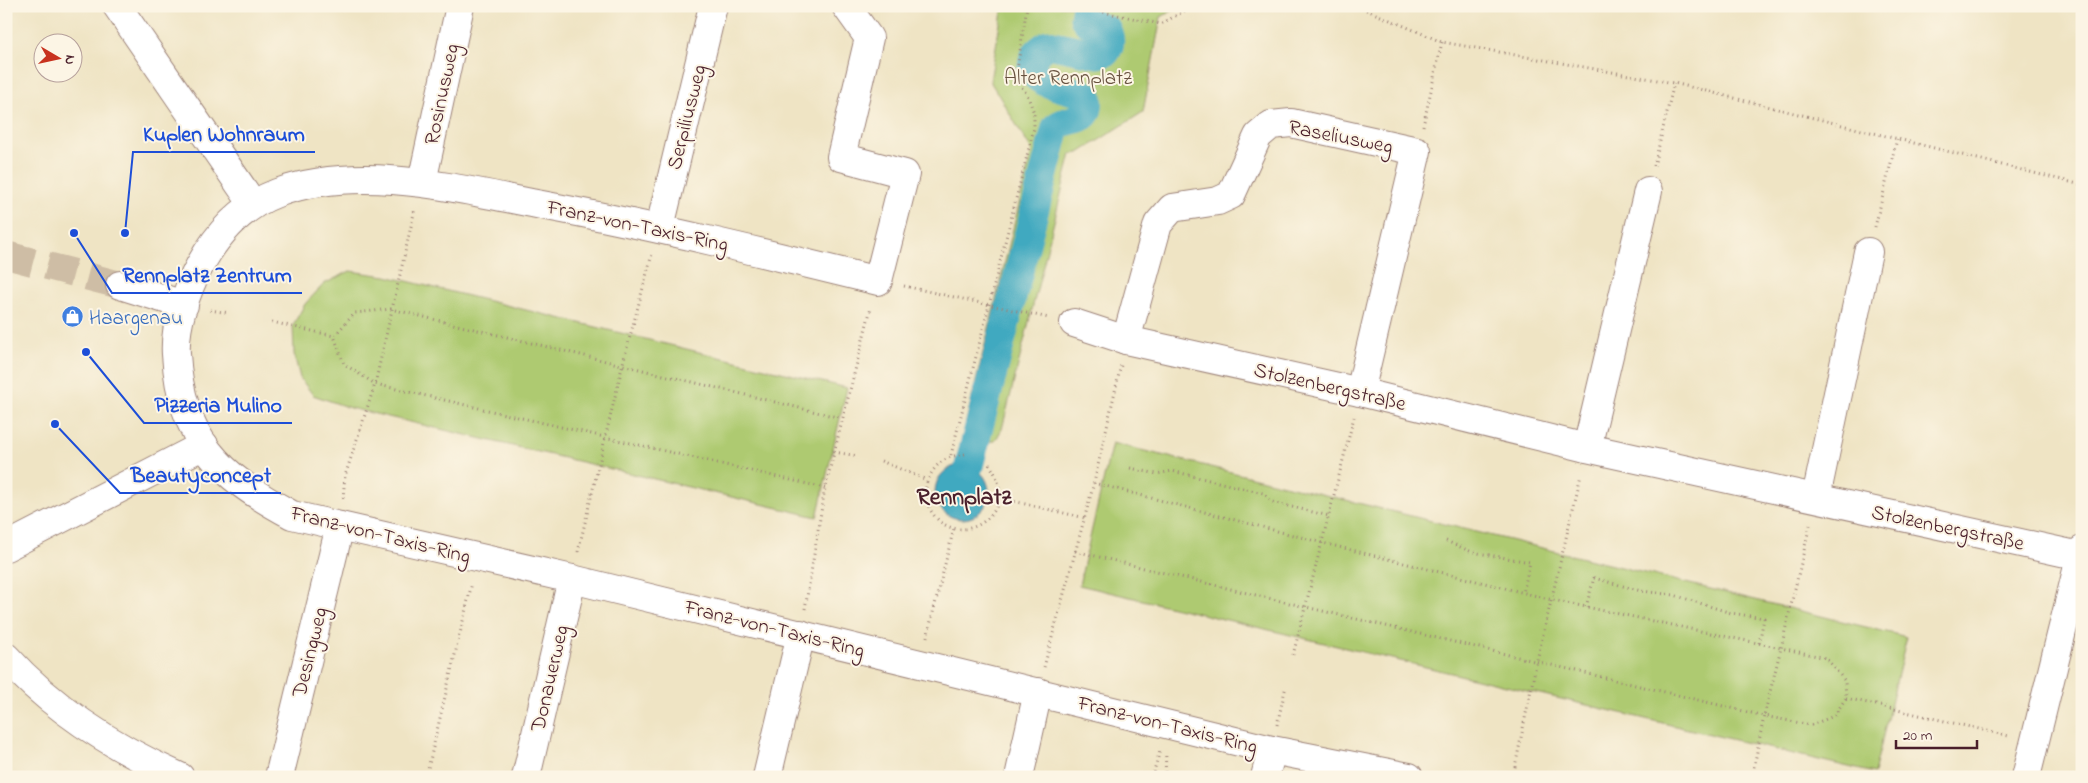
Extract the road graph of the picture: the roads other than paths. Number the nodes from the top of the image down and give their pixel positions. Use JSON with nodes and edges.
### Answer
{"nodes":[{"id":1,"x":116,"y":6,"type":"edge"},
{"id":2,"x":460,"y":6,"type":"edge"},
{"id":3,"x":713,"y":6,"type":"edge"},
{"id":4,"x":846,"y":6,"type":"edge"},
{"id":5,"x":422,"y":182,"type":"junction"},
{"id":6,"x":1648,"y":190,"type":"road end"},
{"id":7,"x":253,"y":204,"type":"junction"},
{"id":8,"x":660,"y":227,"type":"junction"},
{"id":9,"x":1868,"y":252,"type":"road end"},
{"id":10,"x":120,"y":285,"type":"tunnel mouth"},
{"id":11,"x":184,"y":305,"type":"junction"},
{"id":12,"x":1074,"y":323,"type":"dead end"},
{"id":13,"x":1126,"y":340,"type":"junction"},
{"id":14,"x":1360,"y":392,"type":"junction"},
{"id":15,"x":204,"y":445,"type":"junction"},
{"id":16,"x":1587,"y":448,"type":"junction"},
{"id":17,"x":1816,"y":497,"type":"junction"},
{"id":18,"x":340,"y":526,"type":"junction"},
{"id":19,"x":6,"y":547,"type":"edge"},
{"id":20,"x":2080,"y":562,"type":"edge"},
{"id":21,"x":572,"y":579,"type":"junction"},
{"id":22,"x":801,"y":634,"type":"junction"},
{"id":23,"x":6,"y":657,"type":"edge"},
{"id":24,"x":1038,"y":692,"type":"junction"},
{"id":25,"x":1272,"y":750,"type":"junction"},
{"id":26,"x":180,"y":777,"type":"edge"},
{"id":27,"x":279,"y":777,"type":"edge"},
{"id":28,"x":526,"y":777,"type":"edge"},
{"id":29,"x":767,"y":777,"type":"edge"},
{"id":30,"x":1019,"y":777,"type":"edge"},
{"id":31,"x":1265,"y":777,"type":"edge"},
{"id":32,"x":1409,"y":777,"type":"edge"},
{"id":33,"x":2026,"y":777,"type":"edge"}],
"edges":[{"from":1,"to":7,"type":"street"},
{"from":2,"to":5,"type":"street","name":"Rosinusweg"},
{"from":3,"to":8,"type":"street","name":"Serpiliusweg"},
{"from":4,"to":8,"type":"street","name":"Franz-von-Taxis-Ring"},
{"from":5,"to":7,"type":"street","name":"Franz-von-Taxis-Ring"},
{"from":5,"to":8,"type":"street","name":"Franz-von-Taxis-Ring"},
{"from":6,"to":16,"type":"street"},
{"from":7,"to":11,"type":"street","name":"Franz-von-Taxis-Ring"},
{"from":9,"to":17,"type":"street"},
{"from":10,"to":11,"type":"street"},
{"from":11,"to":15,"type":"street","name":"Franz-von-Taxis-Ring"},
{"from":12,"to":13,"type":"street","name":"Stolzenbergstraße"},
{"from":13,"to":14,"type":"street","name":"Stolzenbergstraße"},
{"from":13,"to":14,"type":"street","name":"Raseliusweg"},
{"from":14,"to":16,"type":"street","name":"Stolzenbergstraße"},
{"from":15,"to":18,"type":"street","name":"Franz-von-Taxis-Ring"},
{"from":15,"to":19,"type":"street"},
{"from":16,"to":17,"type":"street","name":"Stolzenbergstraße"},
{"from":17,"to":20,"type":"street","name":"Stolzenbergstraße"},
{"from":18,"to":21,"type":"street","name":"Franz-von-Taxis-Ring"},
{"from":18,"to":27,"type":"street","name":"Desingweg"},
{"from":20,"to":33,"type":"street"},
{"from":21,"to":22,"type":"street","name":"Franz-von-Taxis-Ring"},
{"from":21,"to":28,"type":"street","name":"Donauerweg"},
{"from":22,"to":24,"type":"street","name":"Franz-von-Taxis-Ring"},
{"from":22,"to":29,"type":"street"},
{"from":23,"to":26,"type":"street"},
{"from":24,"to":25,"type":"street","name":"Franz-von-Taxis-Ring"},
{"from":24,"to":30,"type":"street"},
{"from":25,"to":31,"type":"street"},
{"from":25,"to":32,"type":"street","name":"Franz-von-Taxis-Ring"}]}
